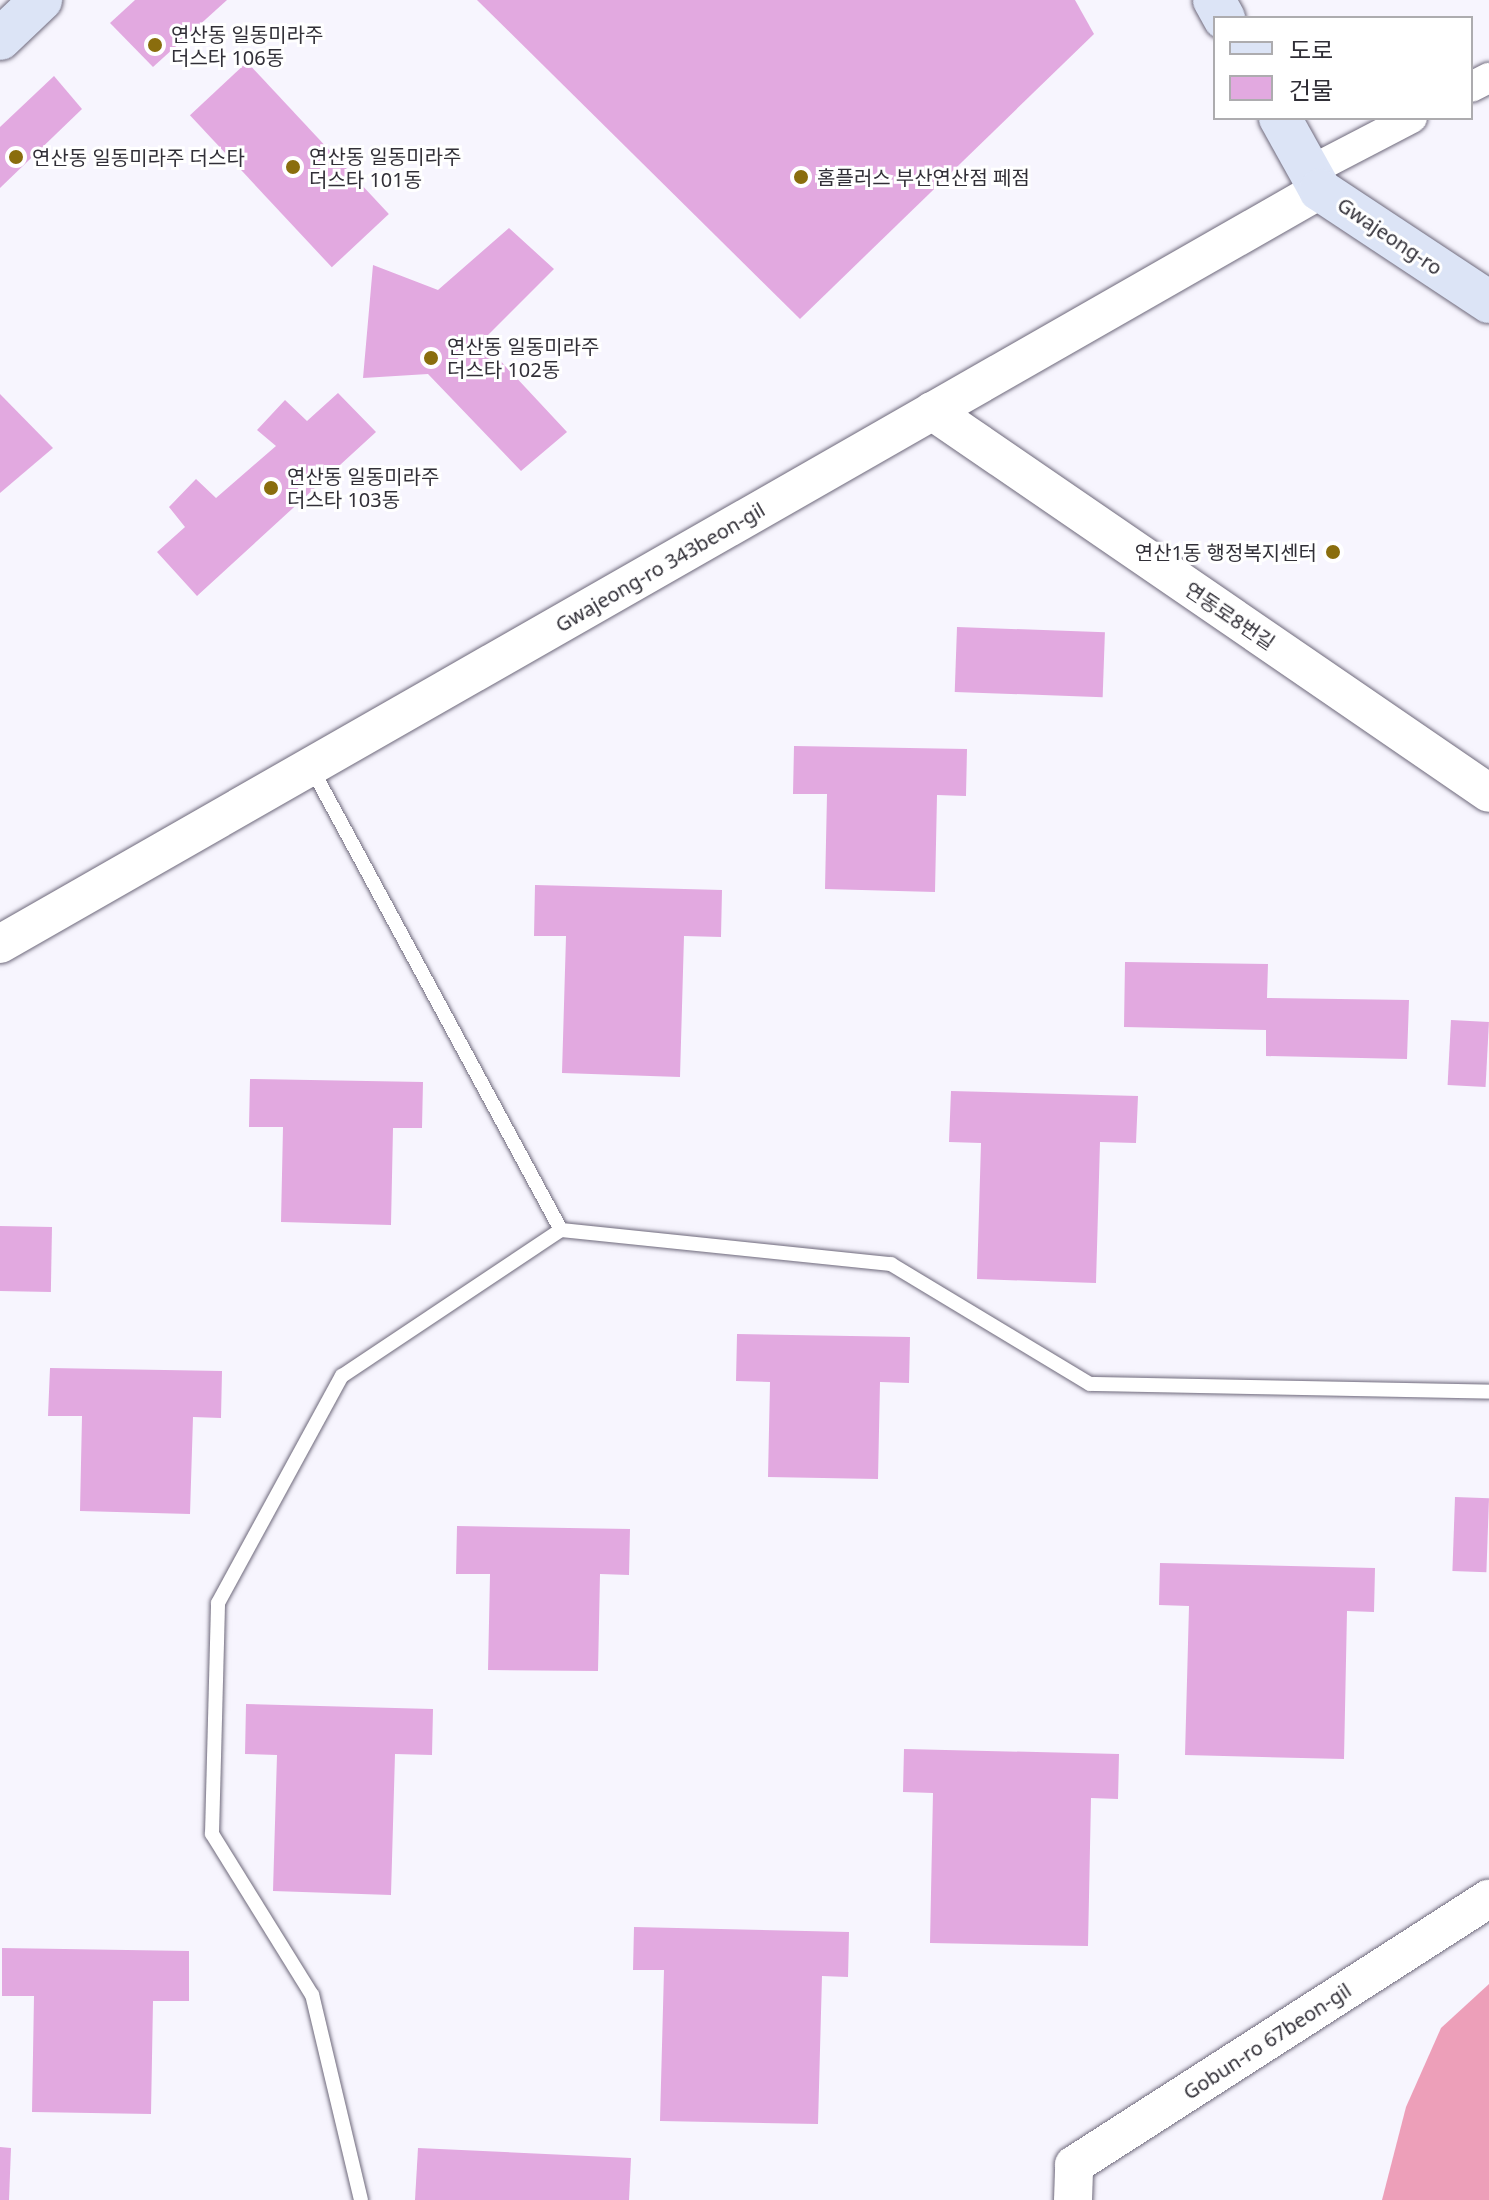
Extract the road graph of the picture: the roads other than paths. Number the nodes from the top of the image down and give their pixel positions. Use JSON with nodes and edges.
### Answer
{"nodes":[{"id":1,"x":1281,"y":120,"type":"edge"},
{"id":2,"x":1409,"y":120,"type":"edge"},
{"id":3,"x":1315,"y":180,"type":"junction"},
{"id":4,"x":1489,"y":302,"type":"edge"},
{"id":5,"x":932,"y":411,"type":"junction"},
{"id":6,"x":311,"y":767,"type":"junction"},
{"id":7,"x":1489,"y":793,"type":"edge"},
{"id":8,"x":0,"y":944,"type":"edge"},
{"id":9,"x":561,"y":1230,"type":"junction"},
{"id":10,"x":1489,"y":1392,"type":"edge"},
{"id":11,"x":1489,"y":1899,"type":"edge"},
{"id":12,"x":361,"y":2200,"type":"edge"},
{"id":13,"x":1073,"y":2200,"type":"edge"}],
"edges":[{"from":1,"to":3,"type":"main road","name":"Gwajeong-ro"},
{"from":2,"to":3,"type":"street"},
{"from":3,"to":4,"type":"main road","name":"Gwajeong-ro"},
{"from":3,"to":5,"type":"street","name":"Gwajeong-ro 343beon-gil"},
{"from":5,"to":6,"type":"street","name":"Gwajeong-ro 343beon-gil"},
{"from":5,"to":7,"type":"street","name":"연동로8번길"},
{"from":6,"to":8,"type":"street","name":"Gwajeong-ro 343beon-gil"},
{"from":6,"to":9,"type":"lane"},
{"from":9,"to":10,"type":"lane"},
{"from":9,"to":12,"type":"lane"},
{"from":11,"to":13,"type":"street","name":"Gobun-ro 67beon-gil"}]}
